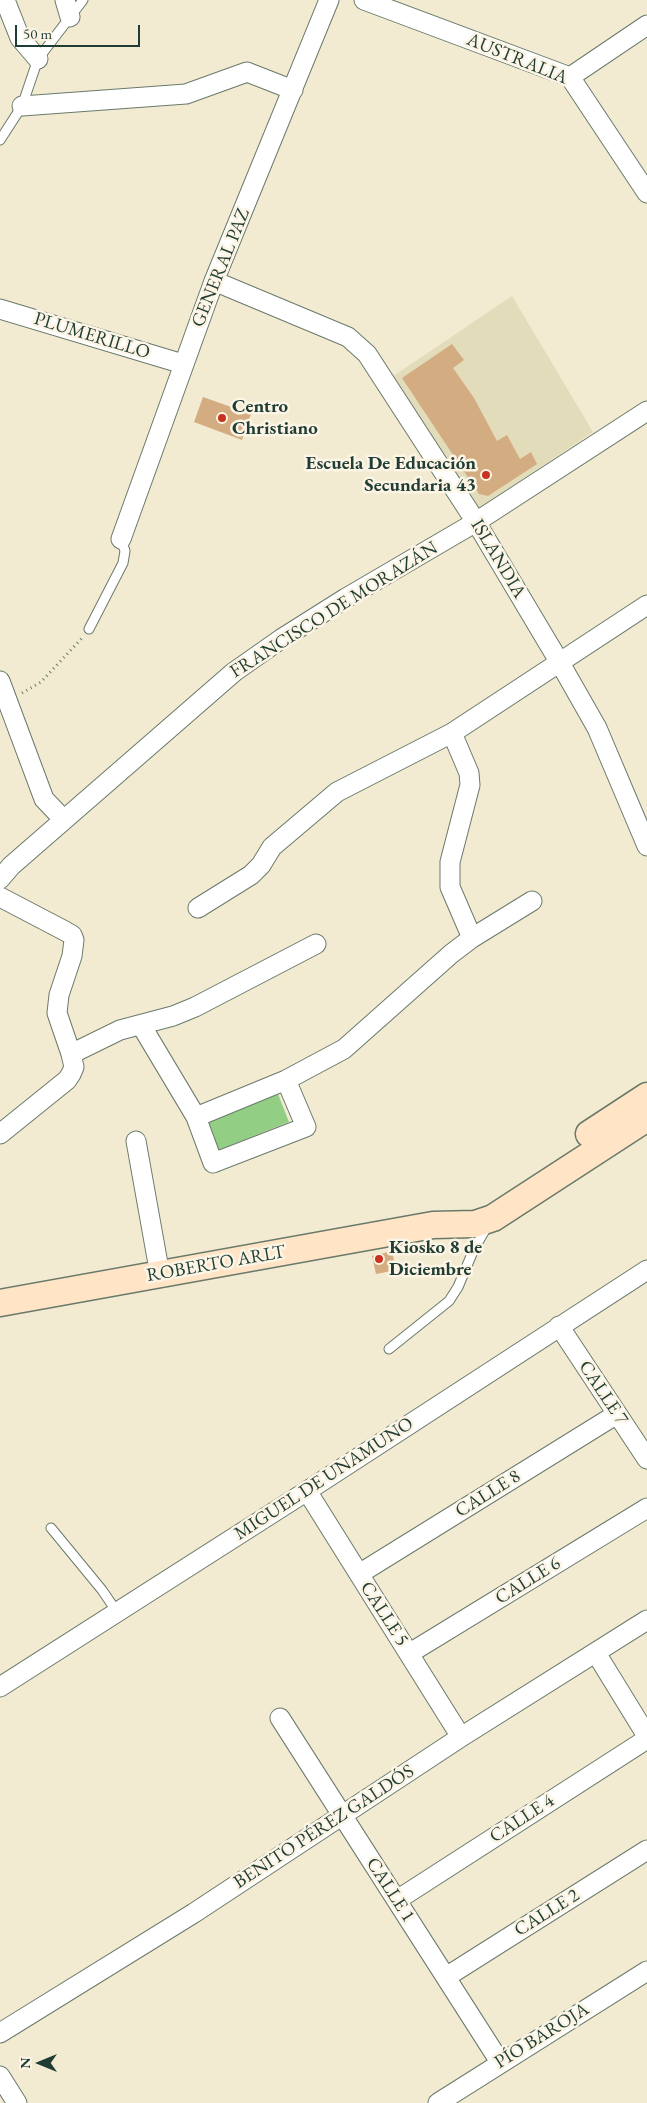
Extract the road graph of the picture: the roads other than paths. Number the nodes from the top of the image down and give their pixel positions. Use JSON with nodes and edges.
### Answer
{"nodes":[{"id":1,"x":5,"y":0,"type":"edge"},
{"id":2,"x":84,"y":0,"type":"edge"},
{"id":3,"x":329,"y":0,"type":"edge"},
{"id":4,"x":364,"y":0,"type":"edge"},
{"id":5,"x":67,"y":9,"type":"edge"},
{"id":6,"x":647,"y":25,"type":"edge"},
{"id":7,"x":38,"y":59,"type":"junction"},
{"id":8,"x":570,"y":77,"type":"junction"},
{"id":9,"x":293,"y":90,"type":"junction"},
{"id":10,"x":22,"y":106,"type":"junction"},
{"id":11,"x":0,"y":140,"type":"edge"},
{"id":12,"x":647,"y":193,"type":"edge"},
{"id":13,"x":214,"y":281,"type":"junction"},
{"id":14,"x":0,"y":309,"type":"edge"},
{"id":15,"x":183,"y":364,"type":"junction"},
{"id":16,"x":647,"y":411,"type":"edge"},
{"id":17,"x":476,"y":522,"type":"junction"},
{"id":18,"x":121,"y":539,"type":"joint"},
{"id":19,"x":647,"y":605,"type":"edge"},
{"id":20,"x":89,"y":629,"type":"road end"},
{"id":21,"x":560,"y":662,"type":"junction"},
{"id":22,"x":0,"y":682,"type":"edge"},
{"id":23,"x":452,"y":733,"type":"junction"},
{"id":24,"x":64,"y":820,"type":"junction"},
{"id":25,"x":647,"y":846,"type":"edge"},
{"id":26,"x":0,"y":879,"type":"edge"},
{"id":27,"x":0,"y":896,"type":"edge"},
{"id":28,"x":532,"y":901,"type":"dead end"},
{"id":29,"x":198,"y":908,"type":"dead end"},
{"id":30,"x":472,"y":938,"type":"junction"},
{"id":31,"x":316,"y":944,"type":"dead end"},
{"id":32,"x":141,"y":1025,"type":"junction"},
{"id":33,"x":71,"y":1054,"type":"junction"},
{"id":34,"x":286,"y":1080,"type":"junction"},
{"id":35,"x":647,"y":1096,"type":"edge"},
{"id":36,"x":196,"y":1117,"type":"junction"},
{"id":37,"x":647,"y":1118,"type":"edge"},
{"id":38,"x":0,"y":1134,"type":"edge"},
{"id":39,"x":136,"y":1141,"type":"dead end"},
{"id":40,"x":493,"y":1218,"type":"junction"},
{"id":41,"x":433,"y":1225,"type":"junction"},
{"id":42,"x":647,"y":1270,"type":"edge"},
{"id":43,"x":160,"y":1275,"type":"junction"},
{"id":44,"x":0,"y":1304,"type":"edge"},
{"id":45,"x":559,"y":1326,"type":"junction"},
{"id":46,"x":389,"y":1349,"type":"dead end"},
{"id":47,"x":617,"y":1414,"type":"junction"},
{"id":48,"x":647,"y":1460,"type":"edge"},
{"id":49,"x":307,"y":1491,"type":"junction"},
{"id":50,"x":647,"y":1508,"type":"edge"},
{"id":51,"x":51,"y":1528,"type":"dead end"},
{"id":52,"x":359,"y":1574,"type":"junction"},
{"id":53,"x":117,"y":1612,"type":"junction"},
{"id":54,"x":647,"y":1620,"type":"edge"},
{"id":55,"x":596,"y":1653,"type":"junction"},
{"id":56,"x":410,"y":1654,"type":"junction"},
{"id":57,"x":0,"y":1687,"type":"edge"},
{"id":58,"x":280,"y":1718,"type":"dead end"},
{"id":59,"x":461,"y":1736,"type":"junction"},
{"id":60,"x":647,"y":1738,"type":"edge"},
{"id":61,"x":341,"y":1814,"type":"junction"},
{"id":62,"x":647,"y":1850,"type":"edge"},
{"id":63,"x":397,"y":1900,"type":"junction"},
{"id":64,"x":647,"y":1971,"type":"edge"},
{"id":65,"x":446,"y":1977,"type":"junction"},
{"id":66,"x":0,"y":2033,"type":"edge"},
{"id":67,"x":500,"y":2062,"type":"junction"},
{"id":68,"x":0,"y":2076,"type":"edge"},
{"id":69,"x":17,"y":2103,"type":"edge"},
{"id":70,"x":438,"y":2103,"type":"edge"}],
"edges":[{"from":1,"to":7,"type":"street"},
{"from":2,"to":5,"type":"lane"},
{"from":3,"to":9,"type":"street","name":"GENERAL PAZ"},
{"from":4,"to":8,"type":"street","name":"AUSTRALIA"},
{"from":5,"to":7,"type":"lane"},
{"from":6,"to":8,"type":"street"},
{"from":7,"to":10,"type":"lane"},
{"from":8,"to":12,"type":"street","name":"AUSTRALIA"},
{"from":9,"to":10,"type":"street"},
{"from":9,"to":13,"type":"street","name":"GENERAL PAZ"},
{"from":10,"to":11,"type":"lane"},
{"from":13,"to":15,"type":"street","name":"GENERAL PAZ"},
{"from":13,"to":17,"type":"street","name":"ISLANDIA"},
{"from":14,"to":15,"type":"street","name":"PLUMERILLO"},
{"from":15,"to":18,"type":"street","name":"GENERAL PAZ"},
{"from":16,"to":17,"type":"street","name":"FRANCISCO DE MORAZÁN"},
{"from":17,"to":21,"type":"street","name":"ISLANDIA"},
{"from":17,"to":24,"type":"street","name":"FRANCISCO DE MORAZÁN"},
{"from":18,"to":20,"type":"lane"},
{"from":19,"to":21,"type":"street"},
{"from":21,"to":23,"type":"street"},
{"from":21,"to":25,"type":"street","name":"ISLANDIA"},
{"from":22,"to":24,"type":"street"},
{"from":23,"to":29,"type":"street"},
{"from":23,"to":30,"type":"street"},
{"from":24,"to":26,"type":"street","name":"FRANCISCO DE MORAZÁN"},
{"from":27,"to":33,"type":"street"},
{"from":28,"to":30,"type":"street"},
{"from":30,"to":34,"type":"street"},
{"from":31,"to":32,"type":"street"},
{"from":32,"to":33,"type":"street"},
{"from":32,"to":36,"type":"street"},
{"from":33,"to":38,"type":"street"},
{"from":34,"to":36,"type":"street"},
{"from":34,"to":36,"type":"street"},
{"from":35,"to":41,"type":"street","name":"ROBERTO ARLT"},
{"from":37,"to":40,"type":"street","name":"ROBERTO ARLT"},
{"from":39,"to":43,"type":"street"},
{"from":40,"to":41,"type":"street","name":"ROBERTO ARLT"},
{"from":40,"to":46,"type":"lane"},
{"from":41,"to":43,"type":"street","name":"ROBERTO ARLT"},
{"from":42,"to":45,"type":"street","name":"MIGUEL DE UNAMUNO"},
{"from":43,"to":44,"type":"street","name":"ROBERTO ARLT"},
{"from":45,"to":47,"type":"street","name":"CALLE 7"},
{"from":45,"to":49,"type":"street","name":"MIGUEL DE UNAMUNO"},
{"from":47,"to":48,"type":"street","name":"CALLE 7"},
{"from":47,"to":52,"type":"street","name":"CALLE 8"},
{"from":49,"to":52,"type":"street","name":"CALLE 5"},
{"from":49,"to":53,"type":"street","name":"MIGUEL DE UNAMUNO"},
{"from":50,"to":56,"type":"street","name":"CALLE 6"},
{"from":51,"to":53,"type":"lane"},
{"from":52,"to":56,"type":"street","name":"CALLE 5"},
{"from":53,"to":57,"type":"street","name":"MIGUEL DE UNAMUNO"},
{"from":54,"to":55,"type":"street","name":"BENITO PÉREZ GALDÓS"},
{"from":55,"to":59,"type":"street","name":"BENITO PÉREZ GALDÓS"},
{"from":55,"to":60,"type":"street"},
{"from":56,"to":59,"type":"street","name":"CALLE 5"},
{"from":58,"to":61,"type":"street","name":"CALLE 1"},
{"from":59,"to":61,"type":"street","name":"BENITO PÉREZ GALDÓS"},
{"from":60,"to":63,"type":"street","name":"CALLE 4"},
{"from":61,"to":63,"type":"street","name":"CALLE 1"},
{"from":61,"to":66,"type":"street","name":"BENITO PÉREZ GALDÓS"},
{"from":62,"to":65,"type":"street","name":"CALLE 2"},
{"from":63,"to":65,"type":"street","name":"CALLE 1"},
{"from":64,"to":67,"type":"street","name":"PÍO BAROJA"},
{"from":65,"to":67,"type":"street","name":"CALLE 1"},
{"from":67,"to":70,"type":"street","name":"PÍO BAROJA"},
{"from":68,"to":69,"type":"street"}]}
